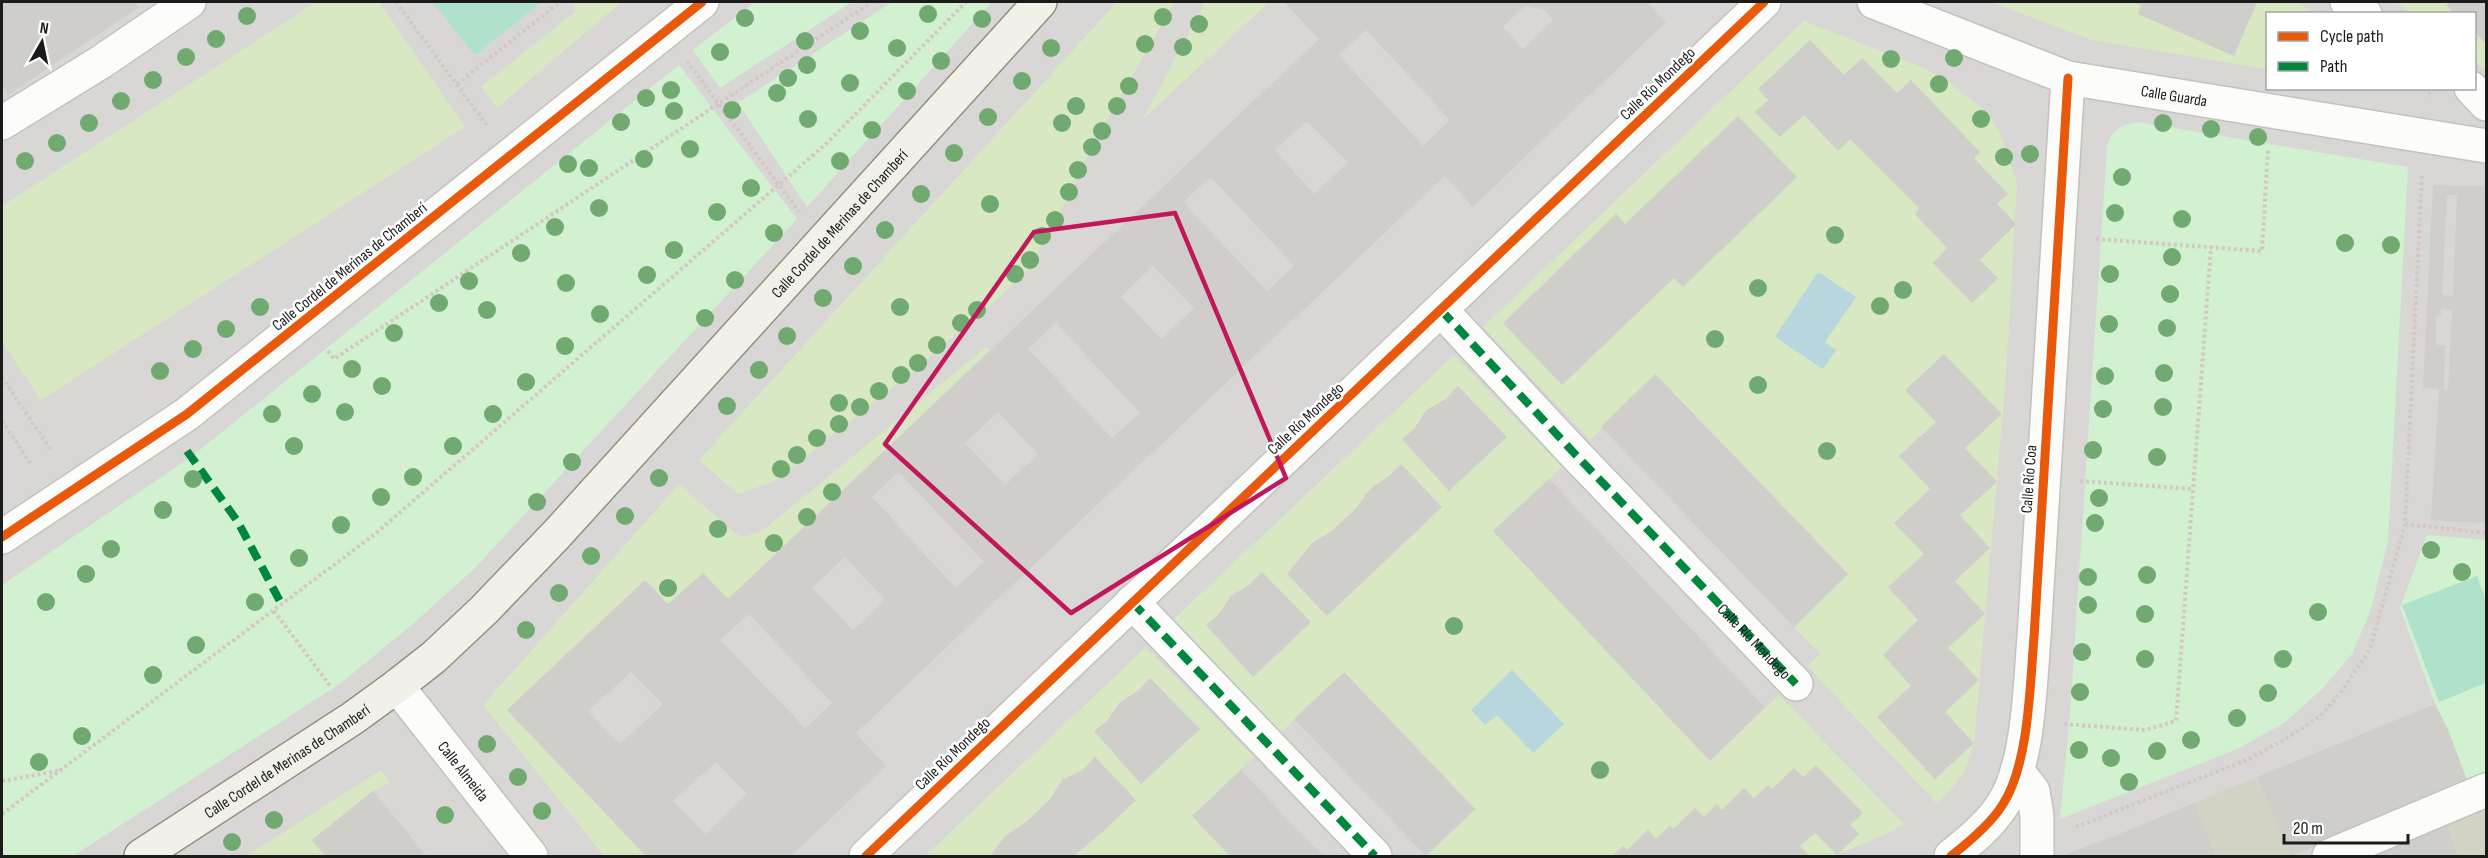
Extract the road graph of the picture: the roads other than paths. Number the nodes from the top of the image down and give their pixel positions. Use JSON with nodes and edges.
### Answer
{"nodes":[{"id":1,"x":1040,"y":2,"type":"edge"},
{"id":2,"x":1764,"y":2,"type":"edge"},
{"id":3,"x":1874,"y":2,"type":"edge"},
{"id":4,"x":2347,"y":2,"type":"edge"},
{"id":5,"x":174,"y":6,"type":"edge"},
{"id":6,"x":682,"y":7,"type":"edge"},
{"id":7,"x":2361,"y":12,"type":"edge"},
{"id":8,"x":2068,"y":78,"type":"junction"},
{"id":9,"x":2473,"y":90,"type":"edge"},
{"id":10,"x":2487,"y":104,"type":"edge"},
{"id":11,"x":2,"y":123,"type":"edge"},
{"id":12,"x":2487,"y":146,"type":"edge"},
{"id":13,"x":1441,"y":310,"type":"junction"},
{"id":14,"x":2,"y":537,"type":"edge"},
{"id":15,"x":1132,"y":602,"type":"junction"},
{"id":16,"x":1796,"y":684,"type":"dead end"},
{"id":17,"x":397,"y":686,"type":"junction"},
{"id":18,"x":2017,"y":771,"type":"junction"},
{"id":19,"x":2487,"y":790,"type":"edge"},
{"id":20,"x":141,"y":856,"type":"edge"},
{"id":21,"x":531,"y":856,"type":"edge"},
{"id":22,"x":866,"y":856,"type":"edge"},
{"id":23,"x":1375,"y":856,"type":"edge"},
{"id":24,"x":1951,"y":856,"type":"edge"},
{"id":25,"x":2037,"y":856,"type":"edge"},
{"id":26,"x":2329,"y":856,"type":"edge"}],
"edges":[{"from":1,"to":17,"type":"main road","name":"Calle Cordel de Merinas de Chamberí"},
{"from":2,"to":13,"type":"street","name":"Calle Río Mondego"},
{"from":3,"to":8,"type":"street","name":"Calle Guarda"},
{"from":4,"to":7,"type":"street"},
{"from":5,"to":11,"type":"street"},
{"from":6,"to":14,"type":"street","name":"Calle Cordel de Merinas de Chamberí"},
{"from":8,"to":12,"type":"street","name":"Calle Guarda"},
{"from":8,"to":18,"type":"street","name":"Calle Río Coa"},
{"from":9,"to":10,"type":"street"},
{"from":13,"to":15,"type":"street","name":"Calle Río Mondego"},
{"from":13,"to":16,"type":"street","name":"Calle Río Mondego"},
{"from":15,"to":22,"type":"street","name":"Calle Río Mondego"},
{"from":15,"to":23,"type":"street"},
{"from":17,"to":20,"type":"main road","name":"Calle Cordel de Merinas de Chamberí"},
{"from":17,"to":21,"type":"street","name":"Calle Almeida"},
{"from":18,"to":24,"type":"street","name":"Calle Río Coa"},
{"from":18,"to":25,"type":"street"},
{"from":19,"to":26,"type":"street"}]}
